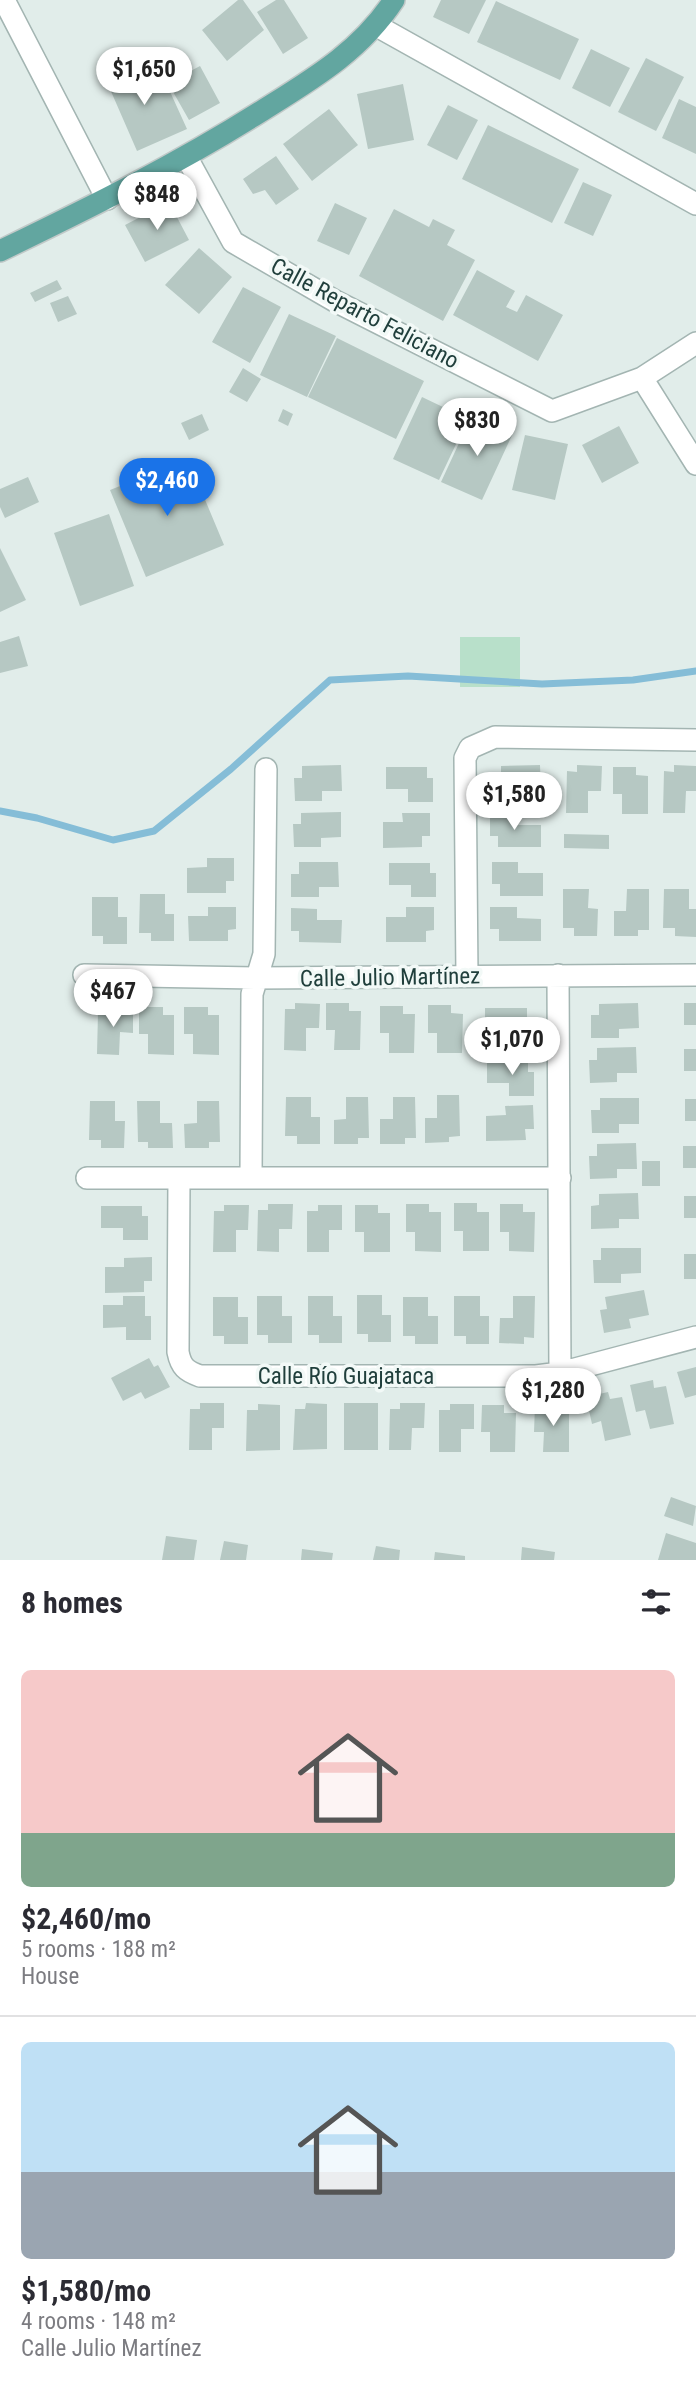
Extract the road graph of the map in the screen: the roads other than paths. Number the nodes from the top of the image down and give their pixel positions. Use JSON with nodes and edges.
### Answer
{"nodes":[{"id":1,"x":4,"y":0,"type":"edge"},
{"id":2,"x":394,"y":0,"type":"edge"},
{"id":3,"x":377,"y":26,"type":"junction"},
{"id":4,"x":187,"y":158,"type":"junction"},
{"id":5,"x":107,"y":199,"type":"junction"},
{"id":6,"x":696,"y":204,"type":"edge"},
{"id":7,"x":0,"y":251,"type":"edge"},
{"id":8,"x":696,"y":343,"type":"edge"},
{"id":9,"x":642,"y":378,"type":"junction"},
{"id":10,"x":696,"y":464,"type":"edge"},
{"id":11,"x":696,"y":740,"type":"edge"},
{"id":12,"x":266,"y":769,"type":"dead end"},
{"id":13,"x":84,"y":975,"type":"dead end"},
{"id":14,"x":558,"y":975,"type":"junction"},
{"id":15,"x":696,"y":975,"type":"edge"},
{"id":16,"x":467,"y":976,"type":"junction"},
{"id":17,"x":256,"y":978,"type":"junction"},
{"id":18,"x":87,"y":1178,"type":"dead end"},
{"id":19,"x":179,"y":1178,"type":"junction"},
{"id":20,"x":251,"y":1178,"type":"junction"},
{"id":21,"x":560,"y":1178,"type":"junction"},
{"id":22,"x":696,"y":1337,"type":"edge"},
{"id":23,"x":560,"y":1373,"type":"junction"}],
"edges":[{"from":1,"to":5,"type":"street"},
{"from":2,"to":3,"type":"main road"},
{"from":3,"to":4,"type":"main road"},
{"from":3,"to":6,"type":"street"},
{"from":4,"to":5,"type":"main road"},
{"from":4,"to":9,"type":"street","name":"Calle Reparto Feliciano"},
{"from":5,"to":7,"type":"main road"},
{"from":8,"to":9,"type":"street","name":"Calle Reparto Feliciano"},
{"from":9,"to":10,"type":"street"},
{"from":11,"to":16,"type":"street"},
{"from":12,"to":17,"type":"street"},
{"from":13,"to":17,"type":"street","name":"Calle Julio Martínez"},
{"from":14,"to":15,"type":"street","name":"Calle Julio Martínez"},
{"from":14,"to":16,"type":"street","name":"Calle Julio Martínez"},
{"from":14,"to":21,"type":"street"},
{"from":16,"to":17,"type":"street","name":"Calle Julio Martínez"},
{"from":17,"to":20,"type":"street"},
{"from":18,"to":19,"type":"street"},
{"from":19,"to":20,"type":"street"},
{"from":19,"to":23,"type":"street","name":"Calle Río Guajataca"},
{"from":20,"to":21,"type":"street"},
{"from":21,"to":23,"type":"street"},
{"from":22,"to":23,"type":"street","name":"Calle Río Guajataca"}]}
